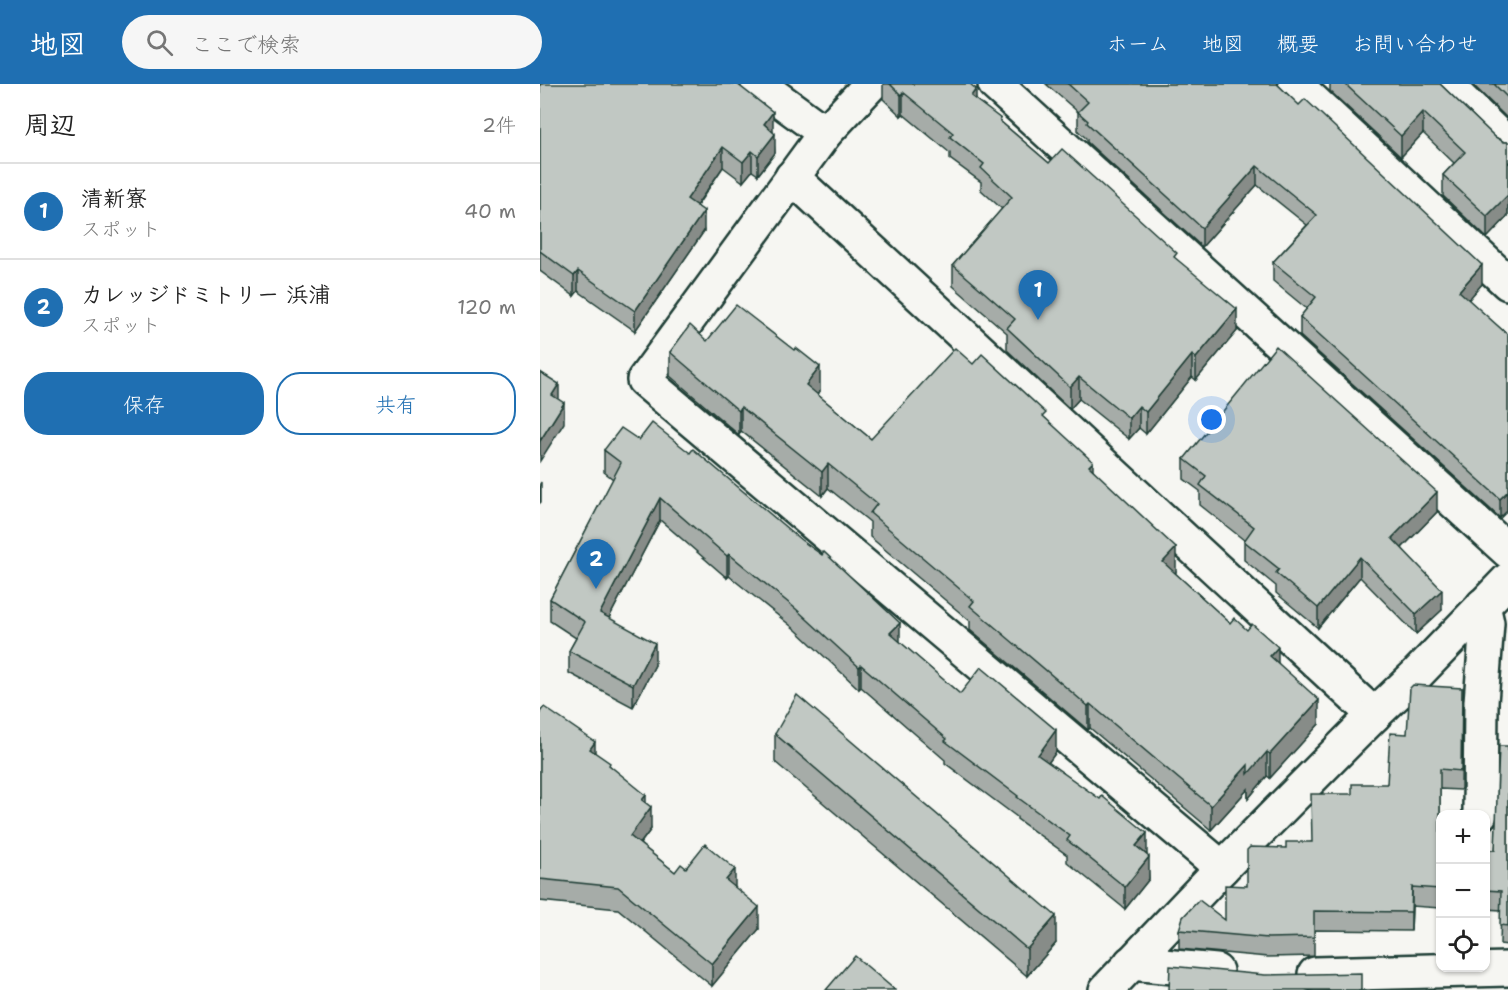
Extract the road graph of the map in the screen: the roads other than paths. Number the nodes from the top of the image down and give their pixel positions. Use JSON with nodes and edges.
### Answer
{"nodes":[{"id":1,"x":758,"y":84,"type":"edge"},
{"id":2,"x":871,"y":84,"type":"edge"},
{"id":3,"x":995,"y":84,"type":"edge"},
{"id":4,"x":1295,"y":84,"type":"edge"},
{"id":5,"x":1445,"y":84,"type":"edge"},
{"id":6,"x":825,"y":133,"type":"junction"},
{"id":7,"x":1508,"y":145,"type":"edge"},
{"id":8,"x":792,"y":177,"type":"junction"},
{"id":9,"x":1508,"y":283,"type":"edge"},
{"id":10,"x":1508,"y":551,"type":"edge"},
{"id":11,"x":1508,"y":580,"type":"edge"},
{"id":12,"x":1483,"y":605,"type":"junction"},
{"id":13,"x":1494,"y":707,"type":"edge"},
{"id":14,"x":1374,"y":714,"type":"junction"},
{"id":15,"x":1481,"y":810,"type":"edge"},
{"id":16,"x":1222,"y":867,"type":"junction"},
{"id":17,"x":1131,"y":963,"type":"junction"},
{"id":18,"x":1244,"y":974,"type":"edge"},
{"id":19,"x":1485,"y":974,"type":"edge"},
{"id":20,"x":1290,"y":975,"type":"edge"},
{"id":21,"x":1106,"y":990,"type":"edge"}],
"edges":[{"from":1,"to":6,"type":"street"},
{"from":2,"to":6,"type":"street"},
{"from":3,"to":10,"type":"street"},
{"from":4,"to":9,"type":"street"},
{"from":5,"to":7,"type":"street"},
{"from":6,"to":8,"type":"street"},
{"from":8,"to":14,"type":"street"},
{"from":8,"to":16,"type":"street"},
{"from":11,"to":12,"type":"street"},
{"from":12,"to":13,"type":"street"},
{"from":12,"to":14,"type":"street"},
{"from":13,"to":15,"type":"street"},
{"from":14,"to":16,"type":"street"},
{"from":16,"to":17,"type":"street"},
{"from":17,"to":18,"type":"street"},
{"from":17,"to":21,"type":"street"},
{"from":19,"to":20,"type":"street"}]}
